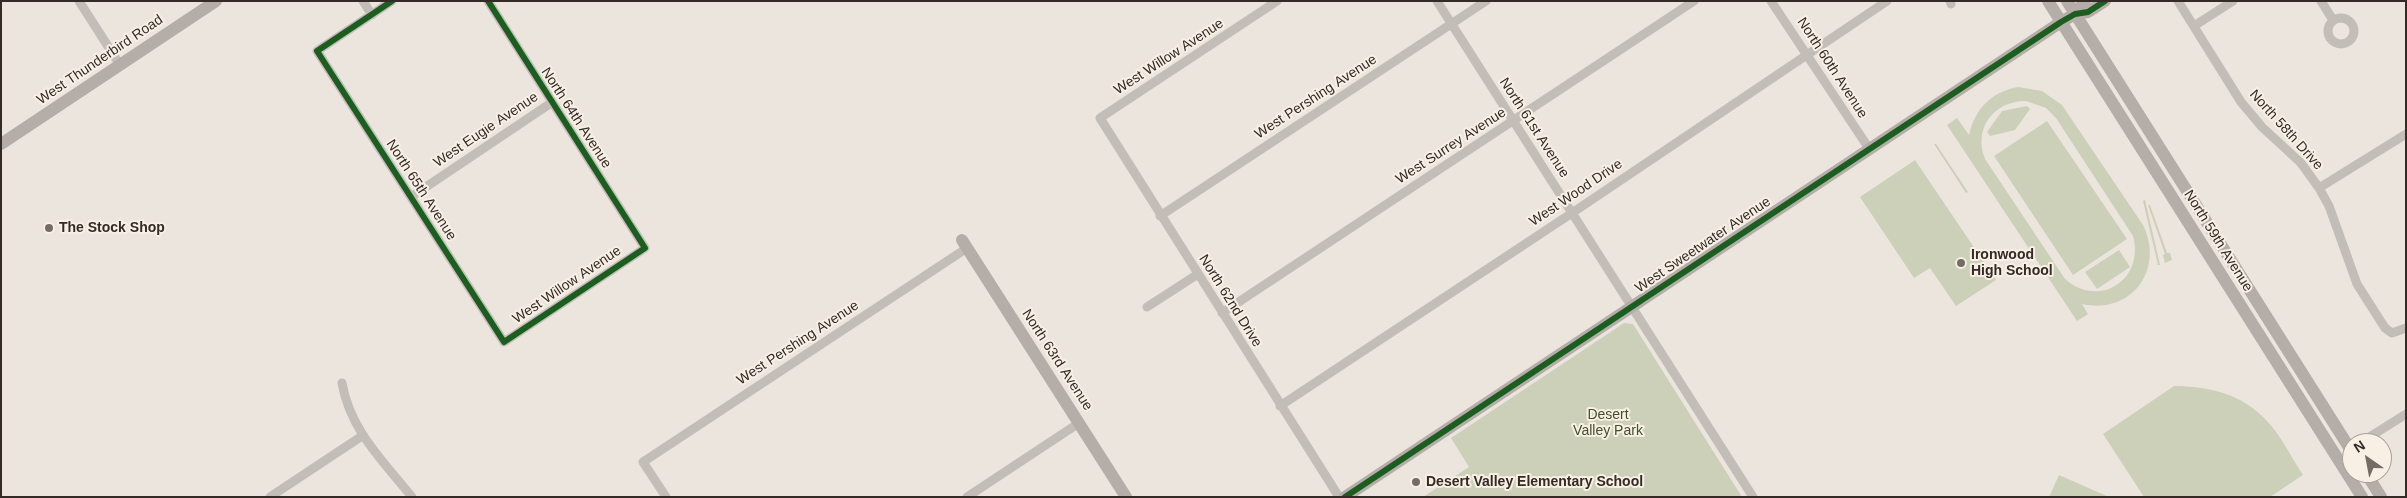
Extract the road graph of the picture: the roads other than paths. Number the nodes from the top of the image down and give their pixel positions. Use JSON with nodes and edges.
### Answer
{"nodes":[{"id":1,"x":79,"y":1,"type":"edge"},
{"id":2,"x":216,"y":1,"type":"edge"},
{"id":3,"x":363,"y":1,"type":"edge"},
{"id":4,"x":392,"y":1,"type":"edge"},
{"id":5,"x":488,"y":1,"type":"edge"},
{"id":6,"x":1277,"y":1,"type":"edge"},
{"id":7,"x":1437,"y":1,"type":"edge"},
{"id":8,"x":1486,"y":1,"type":"edge"},
{"id":9,"x":1694,"y":1,"type":"edge"},
{"id":10,"x":1771,"y":1,"type":"edge"},
{"id":11,"x":1887,"y":1,"type":"edge"},
{"id":12,"x":2048,"y":1,"type":"edge"},
{"id":13,"x":2066,"y":1,"type":"edge"},
{"id":14,"x":2085,"y":1,"type":"edge"},
{"id":15,"x":2105,"y":1,"type":"edge"},
{"id":16,"x":2178,"y":1,"type":"edge"},
{"id":17,"x":2233,"y":1,"type":"edge"},
{"id":18,"x":2321,"y":1,"type":"edge"},
{"id":19,"x":379,"y":5,"type":"edge"},
{"id":20,"x":2075,"y":14,"type":"junction"},
{"id":21,"x":372,"y":15,"type":"junction"},
{"id":22,"x":2333,"y":20,"type":"dead end"},
{"id":23,"x":2061,"y":22,"type":"junction"},
{"id":24,"x":1452,"y":24,"type":"junction"},
{"id":25,"x":2194,"y":26,"type":"junction"},
{"id":26,"x":1807,"y":55,"type":"junction"},
{"id":27,"x":120,"y":65,"type":"junction"},
{"id":28,"x":551,"y":103,"type":"junction"},
{"id":29,"x":1100,"y":118,"type":"joint"},
{"id":30,"x":1513,"y":121,"type":"junction"},
{"id":31,"x":2406,"y":134,"type":"edge"},
{"id":32,"x":1,"y":144,"type":"edge"},
{"id":33,"x":1870,"y":150,"type":"junction"},
{"id":34,"x":2320,"y":188,"type":"junction"},
{"id":35,"x":411,"y":197,"type":"junction"},
{"id":36,"x":1572,"y":213,"type":"junction"},
{"id":37,"x":1160,"y":216,"type":"junction"},
{"id":38,"x":964,"y":244,"type":"joint"},
{"id":39,"x":645,"y":248,"type":"joint"},
{"id":40,"x":2208,"y":255,"type":"junction"},
{"id":41,"x":2236,"y":269,"type":"junction"},
{"id":42,"x":1198,"y":274,"type":"junction"},
{"id":43,"x":1147,"y":307,"type":"dead end"},
{"id":44,"x":1633,"y":307,"type":"junction"},
{"id":45,"x":1222,"y":314,"type":"junction"},
{"id":46,"x":2406,"y":328,"type":"edge"},
{"id":47,"x":504,"y":342,"type":"joint"},
{"id":48,"x":342,"y":383,"type":"dead end"},
{"id":49,"x":1280,"y":406,"type":"junction"},
{"id":50,"x":2406,"y":414,"type":"edge"},
{"id":51,"x":1079,"y":423,"type":"junction"},
{"id":52,"x":2344,"y":433,"type":"edge"},
{"id":53,"x":2377,"y":433,"type":"edge"},
{"id":54,"x":362,"y":436,"type":"junction"},
{"id":55,"x":2342,"y":456,"type":"edge"},
{"id":56,"x":2338,"y":458,"type":"junction"},
{"id":57,"x":2372,"y":483,"type":"edge"},
{"id":58,"x":270,"y":497,"type":"edge"},
{"id":59,"x":412,"y":497,"type":"edge"},
{"id":60,"x":666,"y":497,"type":"edge"},
{"id":61,"x":967,"y":497,"type":"edge"},
{"id":62,"x":1126,"y":497,"type":"edge"},
{"id":63,"x":1339,"y":497,"type":"edge"},
{"id":64,"x":1345,"y":497,"type":"edge"},
{"id":65,"x":1753,"y":497,"type":"edge"},
{"id":66,"x":2362,"y":497,"type":"edge"},
{"id":67,"x":2381,"y":497,"type":"edge"}],
"edges":[{"from":1,"to":27,"type":"street"},
{"from":2,"to":27,"type":"main road","name":"West Thunderbird Road"},
{"from":3,"to":21,"type":"street"},
{"from":4,"to":19,"type":"street"},
{"from":5,"to":28,"type":"street","name":"North 64th Avenue"},
{"from":6,"to":29,"type":"street","name":"West Willow Avenue"},
{"from":7,"to":24,"type":"street","name":"North 61st Avenue"},
{"from":8,"to":24,"type":"street","name":"West Pershing Avenue"},
{"from":9,"to":30,"type":"street","name":"West Surrey Avenue"},
{"from":10,"to":26,"type":"street","name":"North 60th Avenue"},
{"from":11,"to":26,"type":"street","name":"West Wood Drive"},
{"from":12,"to":23,"type":"main road","name":"North 59th Avenue"},
{"from":13,"to":20,"type":"main road","name":"North 59th Avenue"},
{"from":14,"to":20,"type":"main road"},
{"from":15,"to":20,"type":"main road"},
{"from":16,"to":25,"type":"street","name":"North 58th Drive"},
{"from":17,"to":25,"type":"street"},
{"from":18,"to":22,"type":"street"},
{"from":19,"to":21,"type":"street"},
{"from":20,"to":23,"type":"main road","name":"West Sweetwater Avenue"},
{"from":20,"to":41,"type":"main road","name":"North 59th Avenue"},
{"from":21,"to":35,"type":"street","name":"North 65th Avenue"},
{"from":23,"to":33,"type":"main road","name":"West Sweetwater Avenue"},
{"from":23,"to":40,"type":"main road","name":"North 59th Avenue"},
{"from":24,"to":30,"type":"street","name":"North 61st Avenue"},
{"from":24,"to":37,"type":"street","name":"West Pershing Avenue"},
{"from":25,"to":34,"type":"street","name":"North 58th Drive"},
{"from":26,"to":33,"type":"street","name":"North 60th Avenue"},
{"from":26,"to":36,"type":"street","name":"West Wood Drive"},
{"from":27,"to":32,"type":"main road","name":"West Thunderbird Road"},
{"from":28,"to":35,"type":"street","name":"West Eugie Avenue"},
{"from":28,"to":39,"type":"street","name":"North 64th Avenue"},
{"from":29,"to":37,"type":"street","name":"North 62nd Drive"},
{"from":30,"to":36,"type":"street","name":"North 61st Avenue"},
{"from":30,"to":45,"type":"street","name":"West Surrey Avenue"},
{"from":31,"to":34,"type":"street"},
{"from":33,"to":44,"type":"main road","name":"West Sweetwater Avenue"},
{"from":34,"to":46,"type":"street","name":"North 58th Drive"},
{"from":35,"to":47,"type":"street","name":"North 65th Avenue"},
{"from":36,"to":44,"type":"street","name":"North 61st Avenue"},
{"from":36,"to":49,"type":"street","name":"West Wood Drive"},
{"from":37,"to":42,"type":"street","name":"North 62nd Drive"},
{"from":38,"to":51,"type":"main road","name":"North 63rd Avenue"},
{"from":38,"to":60,"type":"street","name":"West Pershing Avenue"},
{"from":39,"to":47,"type":"street","name":"West Willow Avenue"},
{"from":40,"to":41,"type":"main road"},
{"from":40,"to":56,"type":"main road","name":"North 59th Avenue"},
{"from":41,"to":52,"type":"main road","name":"North 59th Avenue"},
{"from":42,"to":43,"type":"street"},
{"from":42,"to":45,"type":"street","name":"North 62nd Drive"},
{"from":44,"to":64,"type":"main road","name":"West Sweetwater Avenue"},
{"from":44,"to":65,"type":"street","name":"North 61st Avenue"},
{"from":45,"to":49,"type":"street","name":"North 62nd Drive"},
{"from":48,"to":54,"type":"street"},
{"from":49,"to":63,"type":"street","name":"North 62nd Drive"},
{"from":50,"to":53,"type":"street"},
{"from":51,"to":61,"type":"street"},
{"from":51,"to":62,"type":"main road","name":"North 63rd Avenue"},
{"from":54,"to":58,"type":"street"},
{"from":54,"to":59,"type":"street"},
{"from":55,"to":56,"type":"street"},
{"from":56,"to":66,"type":"main road","name":"North 59th Avenue"},
{"from":57,"to":67,"type":"main road"}]}
